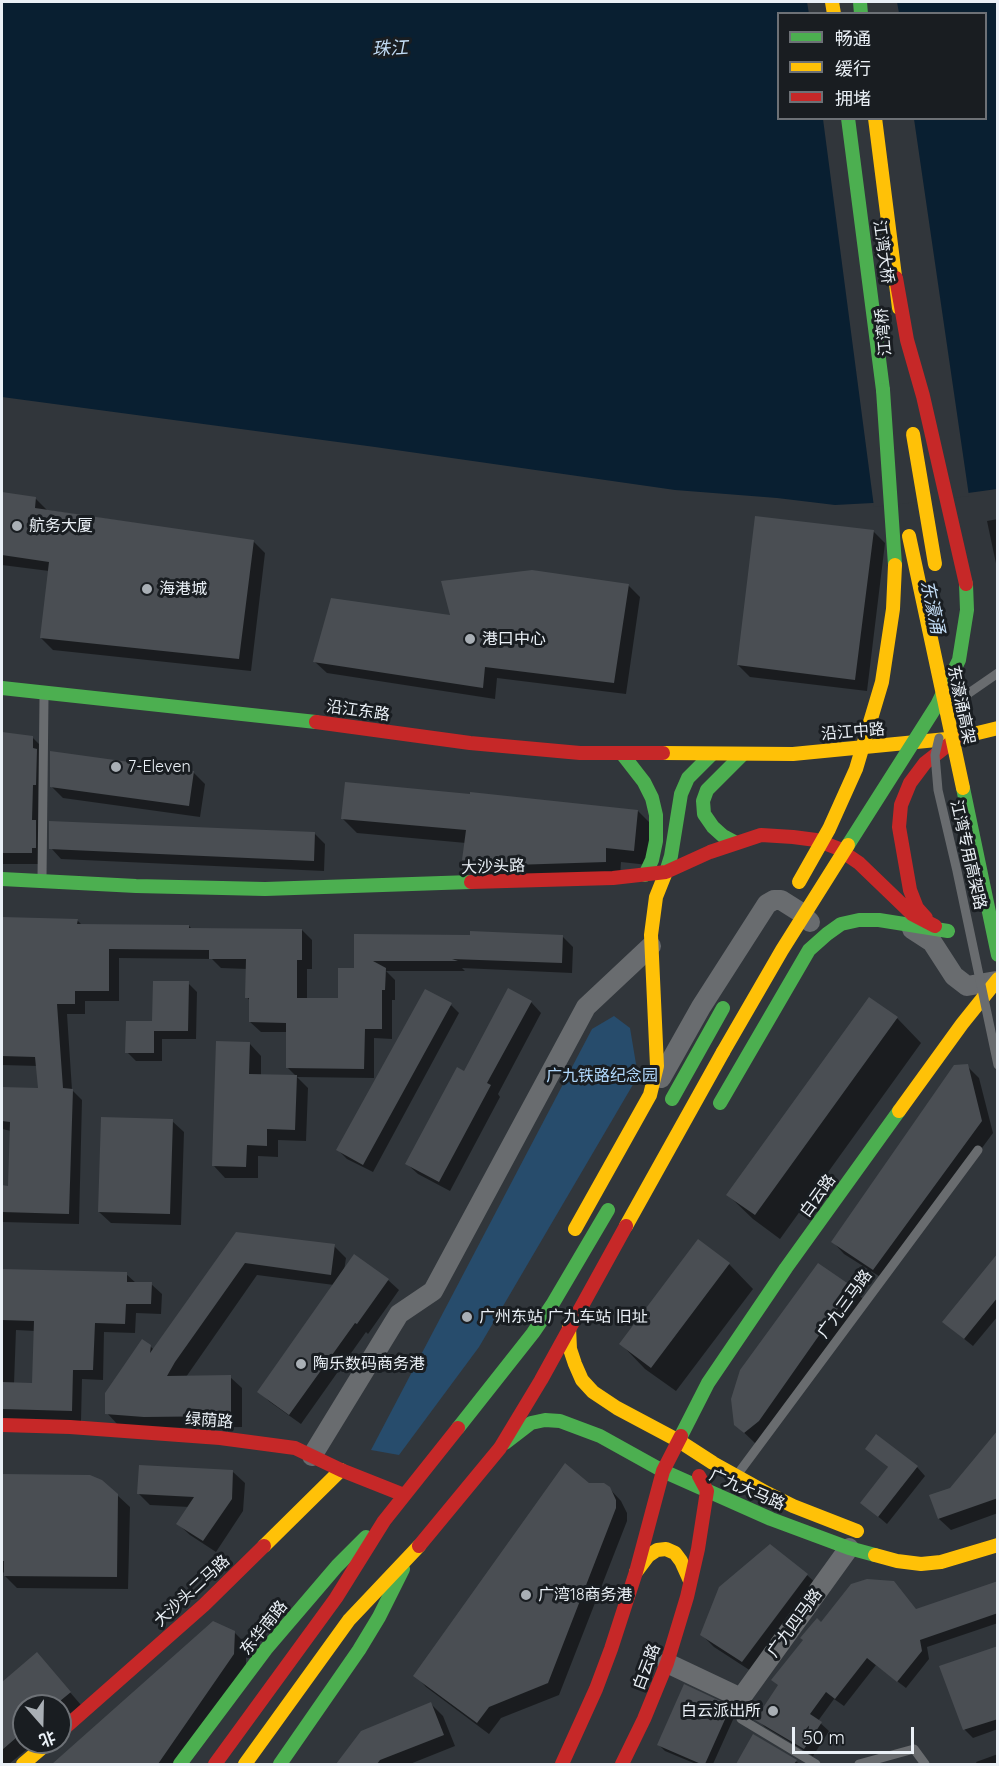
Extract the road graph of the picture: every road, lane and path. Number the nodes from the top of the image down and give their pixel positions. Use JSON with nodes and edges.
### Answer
{"nodes":[{"id":1,"x":848,"y":120,"type":"edge"},
{"id":2,"x":875,"y":120,"type":"edge"},
{"id":3,"x":896,"y":278,"type":"junction"},
{"id":4,"x":905,"y":384,"type":"dead end"},
{"id":5,"x":883,"y":390,"type":"junction"},
{"id":6,"x":910,"y":416,"type":"dead end"},
{"id":7,"x":938,"y":578,"type":"dead end"},
{"id":8,"x":949,"y":632,"type":"dead end"},
{"id":9,"x":998,"y":673,"type":"edge"},
{"id":10,"x":2,"y":688,"type":"edge"},
{"id":11,"x":44,"y":692,"type":"junction"},
{"id":12,"x":998,"y":729,"type":"edge"},
{"id":13,"x":957,"y":738,"type":"junction"},
{"id":14,"x":973,"y":744,"type":"dead end"},
{"id":15,"x":623,"y":755,"type":"junction"},
{"id":16,"x":711,"y":755,"type":"junction"},
{"id":17,"x":742,"y":755,"type":"junction"},
{"id":18,"x":736,"y":843,"type":"junction"},
{"id":19,"x":666,"y":872,"type":"junction"},
{"id":20,"x":645,"y":874,"type":"junction"},
{"id":21,"x":2,"y":879,"type":"edge"},
{"id":22,"x":42,"y":882,"type":"junction"},
{"id":23,"x":782,"y":911,"type":"dead end"},
{"id":24,"x":908,"y":926,"type":"junction"},
{"id":25,"x":998,"y":930,"type":"edge"},
{"id":26,"x":948,"y":931,"type":"junction"},
{"id":27,"x":651,"y":946,"type":"junction"},
{"id":28,"x":809,"y":950,"type":"junction"},
{"id":29,"x":998,"y":955,"type":"edge"},
{"id":30,"x":997,"y":980,"type":"edge"},
{"id":31,"x":729,"y":997,"type":"dead end"},
{"id":32,"x":998,"y":1065,"type":"edge"},
{"id":33,"x":650,"y":1095,"type":"junction"},
{"id":34,"x":669,"y":1104,"type":"dead end"},
{"id":35,"x":714,"y":1113,"type":"dead end"},
{"id":36,"x":978,"y":1150,"type":"dead end"},
{"id":37,"x":615,"y":1199,"type":"dead end"},
{"id":38,"x":567,"y":1243,"type":"dead end"},
{"id":39,"x":569,"y":1327,"type":"junction"},
{"id":40,"x":584,"y":1330,"type":"dead end"},
{"id":41,"x":507,"y":1343,"type":"dead end"},
{"id":42,"x":570,"y":1349,"type":"junction"},
{"id":43,"x":541,"y":1380,"type":"junction"},
{"id":44,"x":465,"y":1417,"type":"junction"},
{"id":45,"x":2,"y":1425,"type":"edge"},
{"id":46,"x":679,"y":1441,"type":"junction"},
{"id":47,"x":500,"y":1448,"type":"junction"},
{"id":48,"x":312,"y":1456,"type":"junction"},
{"id":49,"x":341,"y":1470,"type":"junction"},
{"id":50,"x":663,"y":1471,"type":"junction"},
{"id":51,"x":736,"y":1477,"type":"junction"},
{"id":52,"x":707,"y":1491,"type":"junction"},
{"id":53,"x":404,"y":1495,"type":"junction"},
{"id":54,"x":384,"y":1521,"type":"junction"},
{"id":55,"x":872,"y":1537,"type":"dead end"},
{"id":56,"x":998,"y":1545,"type":"edge"},
{"id":57,"x":849,"y":1548,"type":"junction"},
{"id":58,"x":407,"y":1561,"type":"junction"},
{"id":59,"x":636,"y":1572,"type":"junction"},
{"id":60,"x":690,"y":1581,"type":"junction"},
{"id":61,"x":668,"y":1663,"type":"junction"},
{"id":62,"x":741,"y":1698,"type":"junction"},
{"id":63,"x":72,"y":1721,"type":"edge"},
{"id":64,"x":35,"y":1754,"type":"edge"},
{"id":65,"x":23,"y":1764,"type":"edge"},
{"id":66,"x":180,"y":1764,"type":"edge"},
{"id":67,"x":215,"y":1764,"type":"edge"},
{"id":68,"x":245,"y":1764,"type":"edge"},
{"id":69,"x":280,"y":1764,"type":"edge"},
{"id":70,"x":562,"y":1764,"type":"edge"},
{"id":71,"x":622,"y":1764,"type":"edge"},
{"id":72,"x":816,"y":1764,"type":"edge"},
{"id":73,"x":859,"y":1764,"type":"edge"},
{"id":74,"x":925,"y":1764,"type":"edge"}],
"edges":[{"from":1,"to":5,"type":"main road","name":"江湾大桥"},
{"from":2,"to":3,"type":"main road","name":"江湾大桥"},
{"from":3,"to":4,"type":"main road","name":"江湾桥","bridge":true},
{"from":3,"to":39,"type":"main road","bridge":true},
{"from":5,"to":23,"type":"main road","bridge":true},
{"from":5,"to":29,"type":"main road","name":"东濠涌高架","bridge":true},
{"from":6,"to":7,"type":"main road","bridge":true},
{"from":8,"to":14,"type":"main road","bridge":true},
{"from":9,"to":32,"type":"lane","name":"江湾专用高架路","bridge":true},
{"from":10,"to":11,"type":"main road","name":"沿江东路"},
{"from":11,"to":15,"type":"main road","name":"沿江东路"},
{"from":11,"to":22,"type":"lane"},
{"from":12,"to":13,"type":"main road","name":"沿江中路"},
{"from":13,"to":17,"type":"main road","name":"沿江中路"},
{"from":13,"to":26,"type":"main road"},
{"from":15,"to":16,"type":"main road","name":"沿江东路"},
{"from":15,"to":20,"type":"main road"},
{"from":16,"to":17,"type":"main road","name":"沿江中路"},
{"from":16,"to":19,"type":"main road"},
{"from":17,"to":18,"type":"main road"},
{"from":18,"to":19,"type":"main road","name":"大沙头路"},
{"from":18,"to":26,"type":"main road","name":"大沙头路"},
{"from":19,"to":20,"type":"main road","name":"大沙头路"},
{"from":19,"to":27,"type":"main road"},
{"from":20,"to":22,"type":"main road","name":"大沙头路"},
{"from":21,"to":22,"type":"main road","name":"大沙头路"},
{"from":24,"to":26,"type":"main road"},
{"from":24,"to":28,"type":"main road"},
{"from":24,"to":30,"type":"street"},
{"from":25,"to":26,"type":"main road"},
{"from":27,"to":33,"type":"main road"},
{"from":27,"to":48,"type":"street"},
{"from":28,"to":33,"type":"street"},
{"from":28,"to":35,"type":"main road"},
{"from":30,"to":46,"type":"main road","name":"白云路"},
{"from":31,"to":34,"type":"main road","bridge":true},
{"from":33,"to":38,"type":"main road"},
{"from":36,"to":51,"type":"lane","name":"广九三马路"},
{"from":37,"to":44,"type":"main road"},
{"from":39,"to":42,"type":"main road","name":"广九大马路"},
{"from":39,"to":43,"type":"main road"},
{"from":40,"to":42,"type":"main road"},
{"from":41,"to":44,"type":"main road"},
{"from":42,"to":43,"type":"main road"},
{"from":42,"to":46,"type":"main road","name":"广九大马路"},
{"from":43,"to":47,"type":"main road"},
{"from":44,"to":53,"type":"main road"},
{"from":45,"to":48,"type":"main road","name":"绿荫路"},
{"from":46,"to":50,"type":"main road","name":"白云路"},
{"from":46,"to":51,"type":"main road","name":"广九大马路"},
{"from":46,"to":52,"type":"main road"},
{"from":47,"to":50,"type":"main road","name":"广九大马路"},
{"from":47,"to":58,"type":"main road"},
{"from":48,"to":49,"type":"main road","name":"绿荫路"},
{"from":49,"to":53,"type":"main road","name":"绿荫路"},
{"from":49,"to":63,"type":"main road","name":"大沙头二马路"},
{"from":50,"to":52,"type":"main road","name":"广九大马路"},
{"from":50,"to":59,"type":"main road","name":"白云路"},
{"from":51,"to":55,"type":"main road","name":"广九大马路"},
{"from":52,"to":57,"type":"main road","name":"广九大马路"},
{"from":52,"to":60,"type":"main road","name":"白云路"},
{"from":53,"to":54,"type":"main road"},
{"from":54,"to":66,"type":"main road","name":"东华南路"},
{"from":54,"to":67,"type":"main road"},
{"from":56,"to":57,"type":"main road","name":"广九大马路"},
{"from":57,"to":62,"type":"street","name":"广九四马路"},
{"from":58,"to":68,"type":"main road"},
{"from":58,"to":69,"type":"main road"},
{"from":59,"to":60,"type":"main road"},
{"from":59,"to":70,"type":"main road","name":"白云路"},
{"from":60,"to":61,"type":"main road","name":"白云路"},
{"from":61,"to":62,"type":"street"},
{"from":61,"to":71,"type":"main road","name":"白云路"},
{"from":62,"to":72,"type":"lane"},
{"from":64,"to":65,"type":"main road"},
{"from":73,"to":74,"type":"lane"}]}
